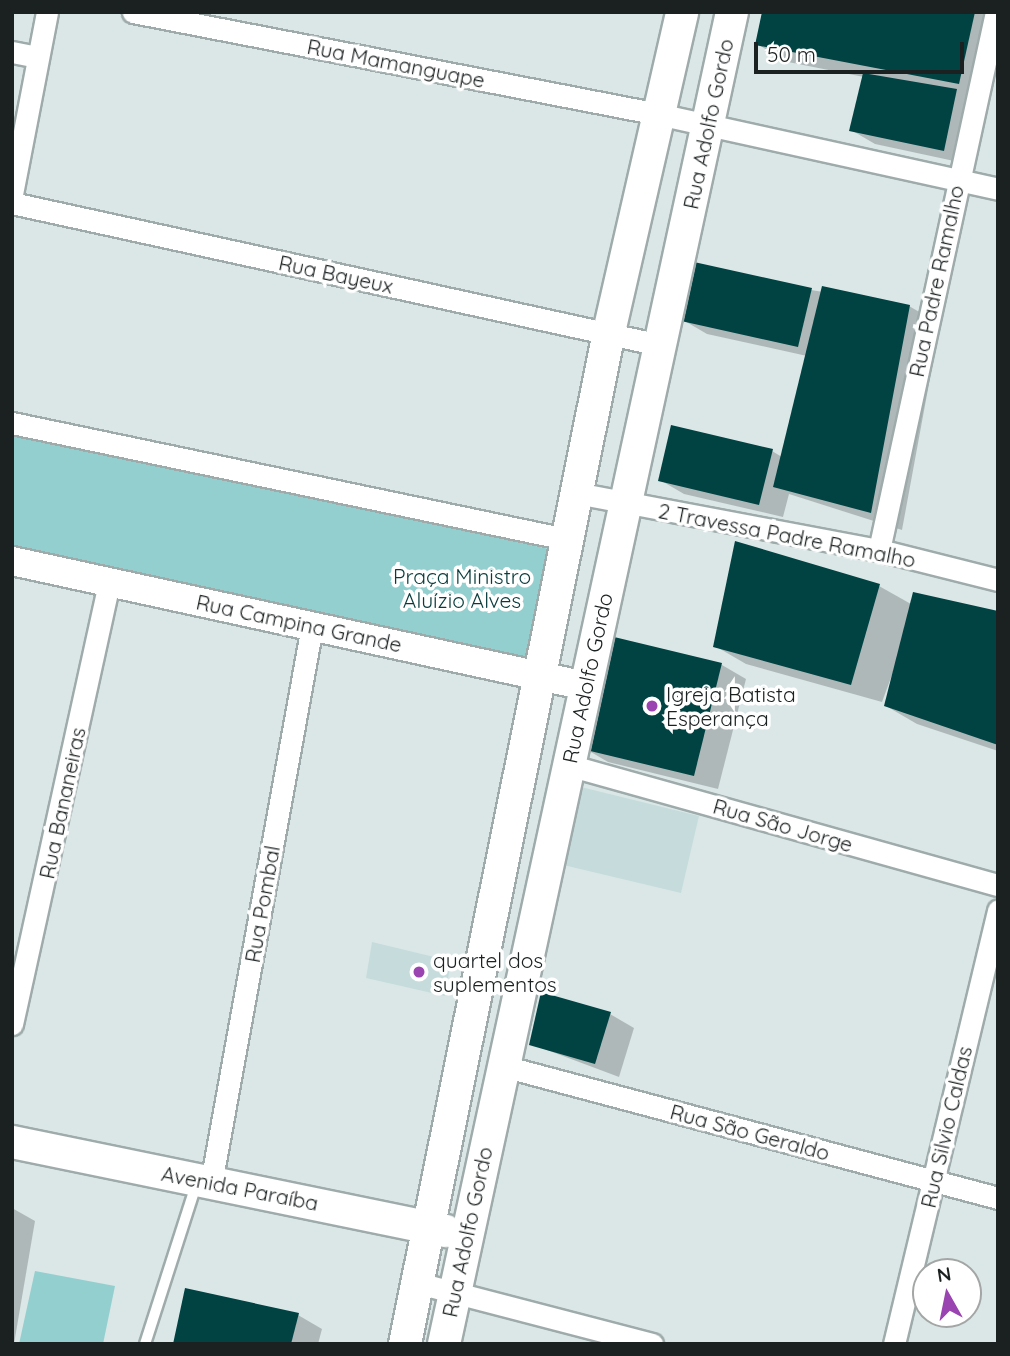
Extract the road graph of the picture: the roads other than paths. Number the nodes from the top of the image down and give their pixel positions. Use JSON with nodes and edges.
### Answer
{"nodes":[{"id":1,"x":47,"y":12,"type":"edge"},
{"id":2,"x":133,"y":12,"type":"edge"},
{"id":3,"x":682,"y":12,"type":"edge"},
{"id":4,"x":732,"y":12,"type":"edge"},
{"id":5,"x":996,"y":12,"type":"edge"},
{"id":6,"x":12,"y":52,"type":"edge"},
{"id":7,"x":38,"y":57,"type":"junction"},
{"id":8,"x":658,"y":114,"type":"junction"},
{"id":9,"x":707,"y":125,"type":"junction"},
{"id":10,"x":958,"y":181,"type":"junction"},
{"id":11,"x":998,"y":189,"type":"edge"},
{"id":12,"x":12,"y":194,"type":"edge"},
{"id":13,"x":12,"y":203,"type":"edge"},
{"id":14,"x":609,"y":332,"type":"junction"},
{"id":15,"x":660,"y":345,"type":"junction"},
{"id":16,"x":12,"y":423,"type":"edge"},
{"id":17,"x":576,"y":493,"type":"junction"},
{"id":18,"x":625,"y":504,"type":"junction"},
{"id":19,"x":566,"y":539,"type":"junction"},
{"id":20,"x":879,"y":550,"type":"junction"},
{"id":21,"x":12,"y":561,"type":"edge"},
{"id":22,"x":998,"y":580,"type":"edge"},
{"id":23,"x":109,"y":581,"type":"junction"},
{"id":24,"x":312,"y":626,"type":"junction"},
{"id":25,"x":539,"y":676,"type":"junction"},
{"id":26,"x":586,"y":686,"type":"junction"},
{"id":27,"x":568,"y":765,"type":"junction"},
{"id":28,"x":998,"y":885,"type":"edge"},
{"id":29,"x":998,"y":910,"type":"edge"},
{"id":30,"x":12,"y":1024,"type":"edge"},
{"id":31,"x":503,"y":1066,"type":"junction"},
{"id":32,"x":12,"y":1142,"type":"edge"},
{"id":33,"x":204,"y":1181,"type":"junction"},
{"id":34,"x":933,"y":1181,"type":"junction"},
{"id":35,"x":998,"y":1198,"type":"edge"},
{"id":36,"x":428,"y":1226,"type":"junction"},
{"id":37,"x":467,"y":1236,"type":"junction"},
{"id":38,"x":418,"y":1283,"type":"junction"},
{"id":39,"x":454,"y":1293,"type":"junction"},
{"id":40,"x":145,"y":1344,"type":"edge"},
{"id":41,"x":405,"y":1344,"type":"edge"},
{"id":42,"x":444,"y":1344,"type":"edge"},
{"id":43,"x":652,"y":1344,"type":"edge"},
{"id":44,"x":894,"y":1344,"type":"edge"}],
"edges":[{"from":1,"to":7,"type":"street"},
{"from":2,"to":8,"type":"street","name":"Rua Mamanguape"},
{"from":3,"to":8,"type":"main road","name":"Rua Adolfo Gordo"},
{"from":4,"to":9,"type":"main road","name":"Rua Adolfo Gordo"},
{"from":5,"to":10,"type":"street","name":"Rua Padre Ramalho"},
{"from":6,"to":7,"type":"street"},
{"from":7,"to":12,"type":"street"},
{"from":8,"to":9,"type":"street","name":"Rua Mamanguape"},
{"from":8,"to":14,"type":"main road","name":"Rua Adolfo Gordo"},
{"from":9,"to":10,"type":"street","name":"Rua Mamanguape"},
{"from":9,"to":15,"type":"main road","name":"Rua Adolfo Gordo"},
{"from":10,"to":11,"type":"street","name":"Rua Mamanguape"},
{"from":10,"to":20,"type":"street","name":"Rua Padre Ramalho"},
{"from":13,"to":14,"type":"street","name":"Rua Bayeux"},
{"from":14,"to":15,"type":"street","name":"Rua Bayeux"},
{"from":14,"to":17,"type":"main road","name":"Rua Adolfo Gordo"},
{"from":15,"to":18,"type":"main road","name":"Rua Adolfo Gordo"},
{"from":16,"to":19,"type":"street"},
{"from":17,"to":18,"type":"street","name":"2 Travessa Padre Ramalho"},
{"from":17,"to":19,"type":"main road","name":"Rua Adolfo Gordo"},
{"from":18,"to":20,"type":"street","name":"2 Travessa Padre Ramalho"},
{"from":18,"to":26,"type":"main road","name":"Rua Adolfo Gordo"},
{"from":19,"to":25,"type":"main road","name":"Rua Adolfo Gordo"},
{"from":20,"to":22,"type":"street","name":"2 Travessa Padre Ramalho"},
{"from":21,"to":23,"type":"street","name":"Rua Campina Grande"},
{"from":23,"to":24,"type":"street","name":"Rua Campina Grande"},
{"from":23,"to":30,"type":"street","name":"Rua Bananeiras"},
{"from":24,"to":25,"type":"street","name":"Rua Campina Grande"},
{"from":24,"to":33,"type":"street","name":"Rua Pombal"},
{"from":25,"to":26,"type":"street","name":"Rua Campina Grande"},
{"from":25,"to":36,"type":"main road","name":"Rua Adolfo Gordo"},
{"from":26,"to":27,"type":"main road","name":"Rua Adolfo Gordo"},
{"from":27,"to":28,"type":"street","name":"Rua São Jorge"},
{"from":27,"to":31,"type":"main road","name":"Rua Adolfo Gordo"},
{"from":29,"to":34,"type":"street","name":"Rua Silvio Caldas"},
{"from":31,"to":34,"type":"street","name":"Rua São Geraldo"},
{"from":31,"to":37,"type":"main road","name":"Rua Adolfo Gordo"},
{"from":32,"to":33,"type":"main road","name":"Avenida Paraíba"},
{"from":33,"to":36,"type":"main road","name":"Avenida Paraíba"},
{"from":33,"to":40,"type":"lane"},
{"from":34,"to":35,"type":"street","name":"Rua São Geraldo"},
{"from":34,"to":44,"type":"street","name":"Rua Silvio Caldas"},
{"from":36,"to":37,"type":"main road","name":"Avenida Paraíba"},
{"from":36,"to":38,"type":"main road","name":"Rua Adolfo Gordo"},
{"from":37,"to":39,"type":"main road","name":"Rua Adolfo Gordo"},
{"from":38,"to":39,"type":"street"},
{"from":38,"to":41,"type":"main road","name":"Rua Adolfo Gordo"},
{"from":39,"to":42,"type":"main road","name":"Rua Adolfo Gordo"},
{"from":39,"to":43,"type":"street"}]}
